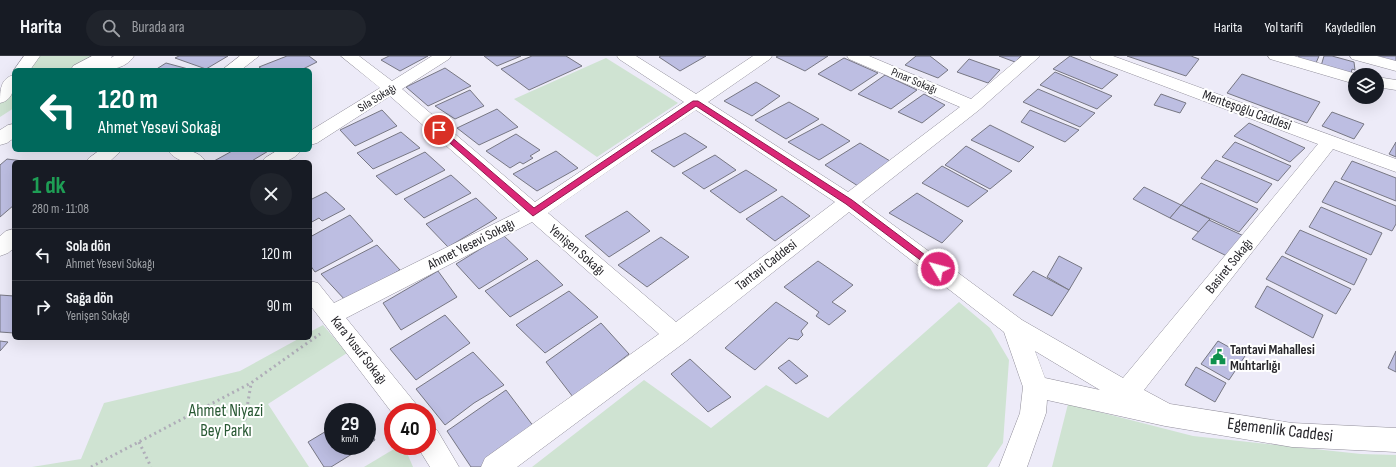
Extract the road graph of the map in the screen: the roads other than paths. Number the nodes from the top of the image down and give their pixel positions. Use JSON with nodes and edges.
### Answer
{"nodes":[{"id":1,"x":32,"y":56,"type":"edge"},
{"id":2,"x":104,"y":56,"type":"edge"},
{"id":3,"x":126,"y":56,"type":"edge"},
{"id":4,"x":251,"y":56,"type":"edge"},
{"id":5,"x":349,"y":56,"type":"edge"},
{"id":6,"x":443,"y":56,"type":"edge"},
{"id":7,"x":625,"y":56,"type":"edge"},
{"id":8,"x":764,"y":56,"type":"edge"},
{"id":9,"x":855,"y":56,"type":"edge"},
{"id":10,"x":1032,"y":56,"type":"edge"},
{"id":11,"x":1098,"y":56,"type":"edge"},
{"id":12,"x":1276,"y":56,"type":"edge"},
{"id":13,"x":1358,"y":56,"type":"edge"},
{"id":14,"x":1396,"y":66,"type":"edge"},
{"id":15,"x":23,"y":68,"type":"edge"},
{"id":16,"x":83,"y":68,"type":"edge"},
{"id":17,"x":105,"y":68,"type":"edge"},
{"id":18,"x":233,"y":68,"type":"edge"},
{"id":19,"x":1348,"y":77,"type":"edge"},
{"id":20,"x":12,"y":83,"type":"edge"},
{"id":21,"x":1384,"y":83,"type":"edge"},
{"id":22,"x":1396,"y":85,"type":"edge"},
{"id":23,"x":392,"y":89,"type":"junction"},
{"id":24,"x":0,"y":98,"type":"edge"},
{"id":25,"x":696,"y":103,"type":"junction"},
{"id":26,"x":973,"y":106,"type":"junction"},
{"id":27,"x":12,"y":115,"type":"edge"},
{"id":28,"x":0,"y":123,"type":"edge"},
{"id":29,"x":12,"y":130,"type":"edge"},
{"id":30,"x":312,"y":138,"type":"edge"},
{"id":31,"x":0,"y":139,"type":"edge"},
{"id":32,"x":1330,"y":141,"type":"junction"},
{"id":33,"x":110,"y":152,"type":"edge"},
{"id":34,"x":180,"y":152,"type":"edge"},
{"id":35,"x":289,"y":152,"type":"edge"},
{"id":36,"x":99,"y":160,"type":"edge"},
{"id":37,"x":193,"y":160,"type":"edge"},
{"id":38,"x":275,"y":160,"type":"edge"},
{"id":39,"x":1396,"y":166,"type":"edge"},
{"id":40,"x":849,"y":202,"type":"junction"},
{"id":41,"x":533,"y":213,"type":"junction"},
{"id":42,"x":12,"y":238,"type":"edge"},
{"id":43,"x":0,"y":248,"type":"edge"},
{"id":44,"x":312,"y":292,"type":"edge"},
{"id":45,"x":334,"y":319,"type":"junction"},
{"id":46,"x":1014,"y":327,"type":"junction"},
{"id":47,"x":676,"y":335,"type":"junction"},
{"id":48,"x":1036,"y":387,"type":"junction"},
{"id":49,"x":1128,"y":391,"type":"junction"},
{"id":50,"x":400,"y":403,"type":"edge"},
{"id":51,"x":1166,"y":415,"type":"junction"},
{"id":52,"x":1396,"y":440,"type":"edge"},
{"id":53,"x":436,"y":452,"type":"edge"},
{"id":54,"x":445,"y":467,"type":"edge"},
{"id":55,"x":495,"y":467,"type":"edge"},
{"id":56,"x":1013,"y":467,"type":"edge"}],
"edges":[{"from":1,"to":15,"type":"street"},
{"from":2,"to":16,"type":"street"},
{"from":3,"to":17,"type":"street"},
{"from":4,"to":18,"type":"street"},
{"from":5,"to":23,"type":"street","name":"Yenişen Sokağı"},
{"from":6,"to":23,"type":"street","name":"Sıla Sokağı"},
{"from":7,"to":25,"type":"street"},
{"from":8,"to":25,"type":"street","name":"Ahmet Yesevi Sokağı"},
{"from":9,"to":26,"type":"street","name":"Pınar Sokağı"},
{"from":10,"to":26,"type":"street","name":"Tantavi Caddesi"},
{"from":11,"to":32,"type":"street","name":"Menteşoğlu Caddesi"},
{"from":12,"to":19,"type":"street"},
{"from":13,"to":14,"type":"street"},
{"from":20,"to":24,"type":"street"},
{"from":21,"to":22,"type":"street"},
{"from":23,"to":30,"type":"street","name":"Sıla Sokağı"},
{"from":23,"to":41,"type":"street","name":"Yenişen Sokağı"},
{"from":25,"to":40,"type":"street"},
{"from":25,"to":41,"type":"street","name":"Ahmet Yesevi Sokağı"},
{"from":26,"to":40,"type":"street","name":"Tantavi Caddesi"},
{"from":27,"to":28,"type":"street"},
{"from":29,"to":31,"type":"street"},
{"from":32,"to":39,"type":"street","name":"Menteşoğlu Caddesi"},
{"from":32,"to":49,"type":"street","name":"Basiret Sokağı"},
{"from":33,"to":36,"type":"street"},
{"from":34,"to":37,"type":"street"},
{"from":35,"to":38,"type":"street"},
{"from":40,"to":46,"type":"street"},
{"from":40,"to":47,"type":"street","name":"Tantavi Caddesi"},
{"from":41,"to":45,"type":"street","name":"Ahmet Yesevi Sokağı"},
{"from":41,"to":47,"type":"street","name":"Yenişen Sokağı"},
{"from":42,"to":43,"type":"street"},
{"from":44,"to":45,"type":"street","name":"Kara Yusuf Sokağı"},
{"from":45,"to":50,"type":"street","name":"Kara Yusuf Sokağı"},
{"from":46,"to":48,"type":"street"},
{"from":46,"to":49,"type":"street"},
{"from":47,"to":55,"type":"street","name":"Tantavi Caddesi"},
{"from":48,"to":51,"type":"street","name":"Egemenlik Caddesi"},
{"from":48,"to":56,"type":"street"},
{"from":49,"to":51,"type":"street"},
{"from":51,"to":52,"type":"street","name":"Egemenlik Caddesi"},
{"from":53,"to":54,"type":"street"}]}
